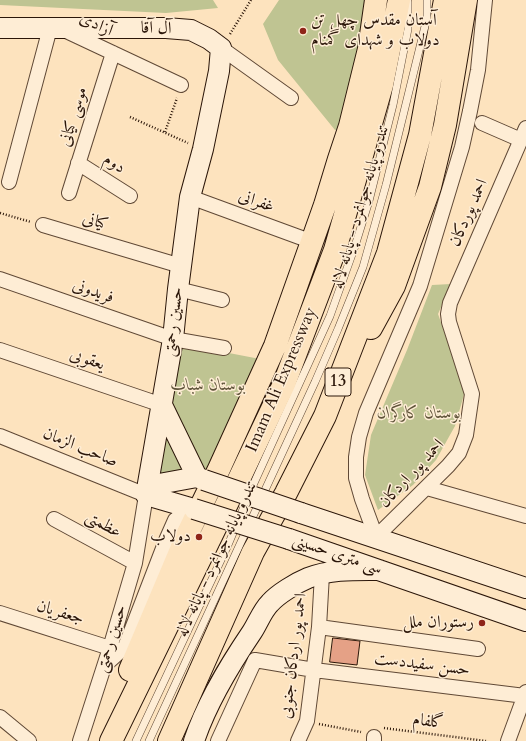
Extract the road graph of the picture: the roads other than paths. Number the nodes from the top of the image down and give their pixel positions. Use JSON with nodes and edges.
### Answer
{"nodes":[{"id":1,"x":376,"y":0,"type":"edge"},
{"id":2,"x":399,"y":0,"type":"edge"},
{"id":3,"x":408,"y":0,"type":"edge"},
{"id":4,"x":428,"y":0,"type":"edge"},
{"id":5,"x":445,"y":0,"type":"edge"},
{"id":6,"x":466,"y":0,"type":"edge"},
{"id":7,"x":485,"y":0,"type":"edge"},
{"id":8,"x":0,"y":28,"type":"edge"},
{"id":9,"x":55,"y":28,"type":"junction"},
{"id":10,"x":221,"y":48,"type":"junction"},
{"id":11,"x":113,"y":53,"type":"junction"},
{"id":12,"x":181,"y":84,"type":"road end"},
{"id":13,"x":291,"y":98,"type":"dead end"},
{"id":14,"x":482,"y":123,"type":"dead end"},
{"id":15,"x":524,"y":134,"type":"edge"},
{"id":16,"x":78,"y":163,"type":"junction"},
{"id":17,"x":9,"y":182,"type":"dead end"},
{"id":18,"x":69,"y":193,"type":"dead end"},
{"id":19,"x":130,"y":196,"type":"dead end"},
{"id":20,"x":190,"y":197,"type":"junction"},
{"id":21,"x":43,"y":226,"type":"road end"},
{"id":22,"x":310,"y":241,"type":"dead end"},
{"id":23,"x":181,"y":266,"type":"junction"},
{"id":24,"x":0,"y":279,"type":"edge"},
{"id":25,"x":178,"y":289,"type":"junction"},
{"id":26,"x":222,"y":300,"type":"dead end"},
{"id":27,"x":448,"y":314,"type":"joint"},
{"id":28,"x":173,"y":339,"type":"junction"},
{"id":29,"x":224,"y":348,"type":"dead end"},
{"id":30,"x":0,"y":350,"type":"edge"},
{"id":31,"x":162,"y":405,"type":"junction"},
{"id":32,"x":325,"y":416,"type":"junction"},
{"id":33,"x":0,"y":436,"type":"edge"},
{"id":34,"x":200,"y":479,"type":"junction"},
{"id":35,"x":427,"y":488,"type":"junction"},
{"id":36,"x":147,"y":490,"type":"junction"},
{"id":37,"x":192,"y":509,"type":"junction"},
{"id":38,"x":526,"y":516,"type":"edge"},
{"id":39,"x":54,"y":519,"type":"dead end"},
{"id":40,"x":376,"y":537,"type":"junction"},
{"id":41,"x":135,"y":563,"type":"junction"},
{"id":42,"x":379,"y":570,"type":"junction"},
{"id":43,"x":322,"y":574,"type":"junction"},
{"id":44,"x":526,"y":588,"type":"edge"},
{"id":45,"x":0,"y":613,"type":"edge"},
{"id":46,"x":526,"y":621,"type":"edge"},
{"id":47,"x":319,"y":627,"type":"junction"},
{"id":48,"x":110,"y":648,"type":"junction"},
{"id":49,"x":478,"y":649,"type":"dead end"},
{"id":50,"x":104,"y":667,"type":"junction"},
{"id":51,"x":314,"y":670,"type":"junction"},
{"id":52,"x":525,"y":694,"type":"edge"},
{"id":53,"x":1,"y":720,"type":"edge"},
{"id":54,"x":114,"y":736,"type":"edge"},
{"id":55,"x":29,"y":741,"type":"edge"},
{"id":56,"x":80,"y":741,"type":"edge"},
{"id":57,"x":136,"y":741,"type":"edge"},
{"id":58,"x":149,"y":741,"type":"edge"},
{"id":59,"x":169,"y":741,"type":"edge"},
{"id":60,"x":194,"y":741,"type":"edge"},
{"id":61,"x":218,"y":741,"type":"edge"},
{"id":62,"x":298,"y":741,"type":"edge"},
{"id":63,"x":508,"y":741,"type":"edge"}],
"edges":[{"from":1,"to":54,"type":"highway"},
{"from":2,"to":54,"type":"highway","name":"Imam Ali Expressway"},
{"from":3,"to":57,"type":"lane"},
{"from":4,"to":58,"type":"lane","name":"تندرو پایانه جوانمرد - پایانه لاله"},
{"from":5,"to":32,"type":"highway","number":"13"},
{"from":6,"to":32,"type":"highway"},
{"from":7,"to":40,"type":"street"},
{"from":8,"to":9,"type":"main road","name":"آل آقا"},
{"from":9,"to":10,"type":"main road","name":"آل آقا"},
{"from":9,"to":11,"type":"street","name":"آزادی"},
{"from":9,"to":17,"type":"street"},
{"from":10,"to":13,"type":"street","name":"آل آقا"},
{"from":10,"to":20,"type":"main road","name":"حسین رحمتی"},
{"from":11,"to":12,"type":"street","name":"آزادی"},
{"from":11,"to":16,"type":"street","name":"موسی کیانی"},
{"from":14,"to":15,"type":"street"},
{"from":15,"to":27,"type":"street","name":"احمد پوردکان"},
{"from":16,"to":18,"type":"street","name":"موسی کیانی"},
{"from":16,"to":19,"type":"street","name":"دوم"},
{"from":20,"to":22,"type":"street","name":"غفرانی"},
{"from":20,"to":23,"type":"main road","name":"حسین رحمتی"},
{"from":21,"to":23,"type":"street","name":"کیانی"},
{"from":23,"to":25,"type":"main road","name":"حسین رحمتی"},
{"from":24,"to":28,"type":"street","name":"فریدونی"},
{"from":25,"to":26,"type":"street"},
{"from":25,"to":28,"type":"main road","name":"حسین رحمتی"},
{"from":27,"to":35,"type":"street","name":"احمد پور اردکان"},
{"from":28,"to":29,"type":"street","name":"فریدونی"},
{"from":28,"to":31,"type":"main road","name":"حسین رحمتی"},
{"from":30,"to":31,"type":"street","name":"یعقوبی"},
{"from":31,"to":34,"type":"main road"},
{"from":31,"to":36,"type":"main road","name":"حسین رحمتی"},
{"from":32,"to":59,"type":"highway","number":"13"},
{"from":33,"to":36,"type":"street","name":"صاحب الزمان"},
{"from":34,"to":36,"type":"main road","name":"سی متری حسینی"},
{"from":34,"to":40,"type":"main road","name":"سی متری حسینی","bridge":true},
{"from":35,"to":38,"type":"street"},
{"from":35,"to":40,"type":"street","name":"احمد پور اردکان"},
{"from":36,"to":37,"type":"main road","name":"سی متری حسینی"},
{"from":36,"to":41,"type":"street","name":"حسین رحمتی"},
{"from":37,"to":42,"type":"main road","name":"سی متری حسینی","bridge":true},
{"from":37,"to":50,"type":"street"},
{"from":39,"to":41,"type":"street","name":"عظمتی"},
{"from":40,"to":44,"type":"main road","name":"سی متری حسینی"},
{"from":41,"to":48,"type":"street","name":"حسین رحمتی"},
{"from":42,"to":43,"type":"main road"},
{"from":42,"to":46,"type":"main road","name":"سی متری حسینی"},
{"from":43,"to":47,"type":"street","name":"احمد پور اردکان جنوبی"},
{"from":43,"to":60,"type":"main road"},
{"from":45,"to":48,"type":"street","name":"جعفریان"},
{"from":47,"to":49,"type":"street"},
{"from":47,"to":51,"type":"street","name":"احمد پور اردکان جنوبی"},
{"from":48,"to":50,"type":"street","name":"حسین رحمتی"},
{"from":50,"to":56,"type":"street","name":"حسین رحمتی"},
{"from":51,"to":52,"type":"street","name":"حسن سفیددست"},
{"from":51,"to":61,"type":"street","name":"حسن سفیددست"},
{"from":51,"to":62,"type":"street","name":"احمد پور اردکان جنوبی"},
{"from":52,"to":63,"type":"street"},
{"from":53,"to":55,"type":"street"}]}
